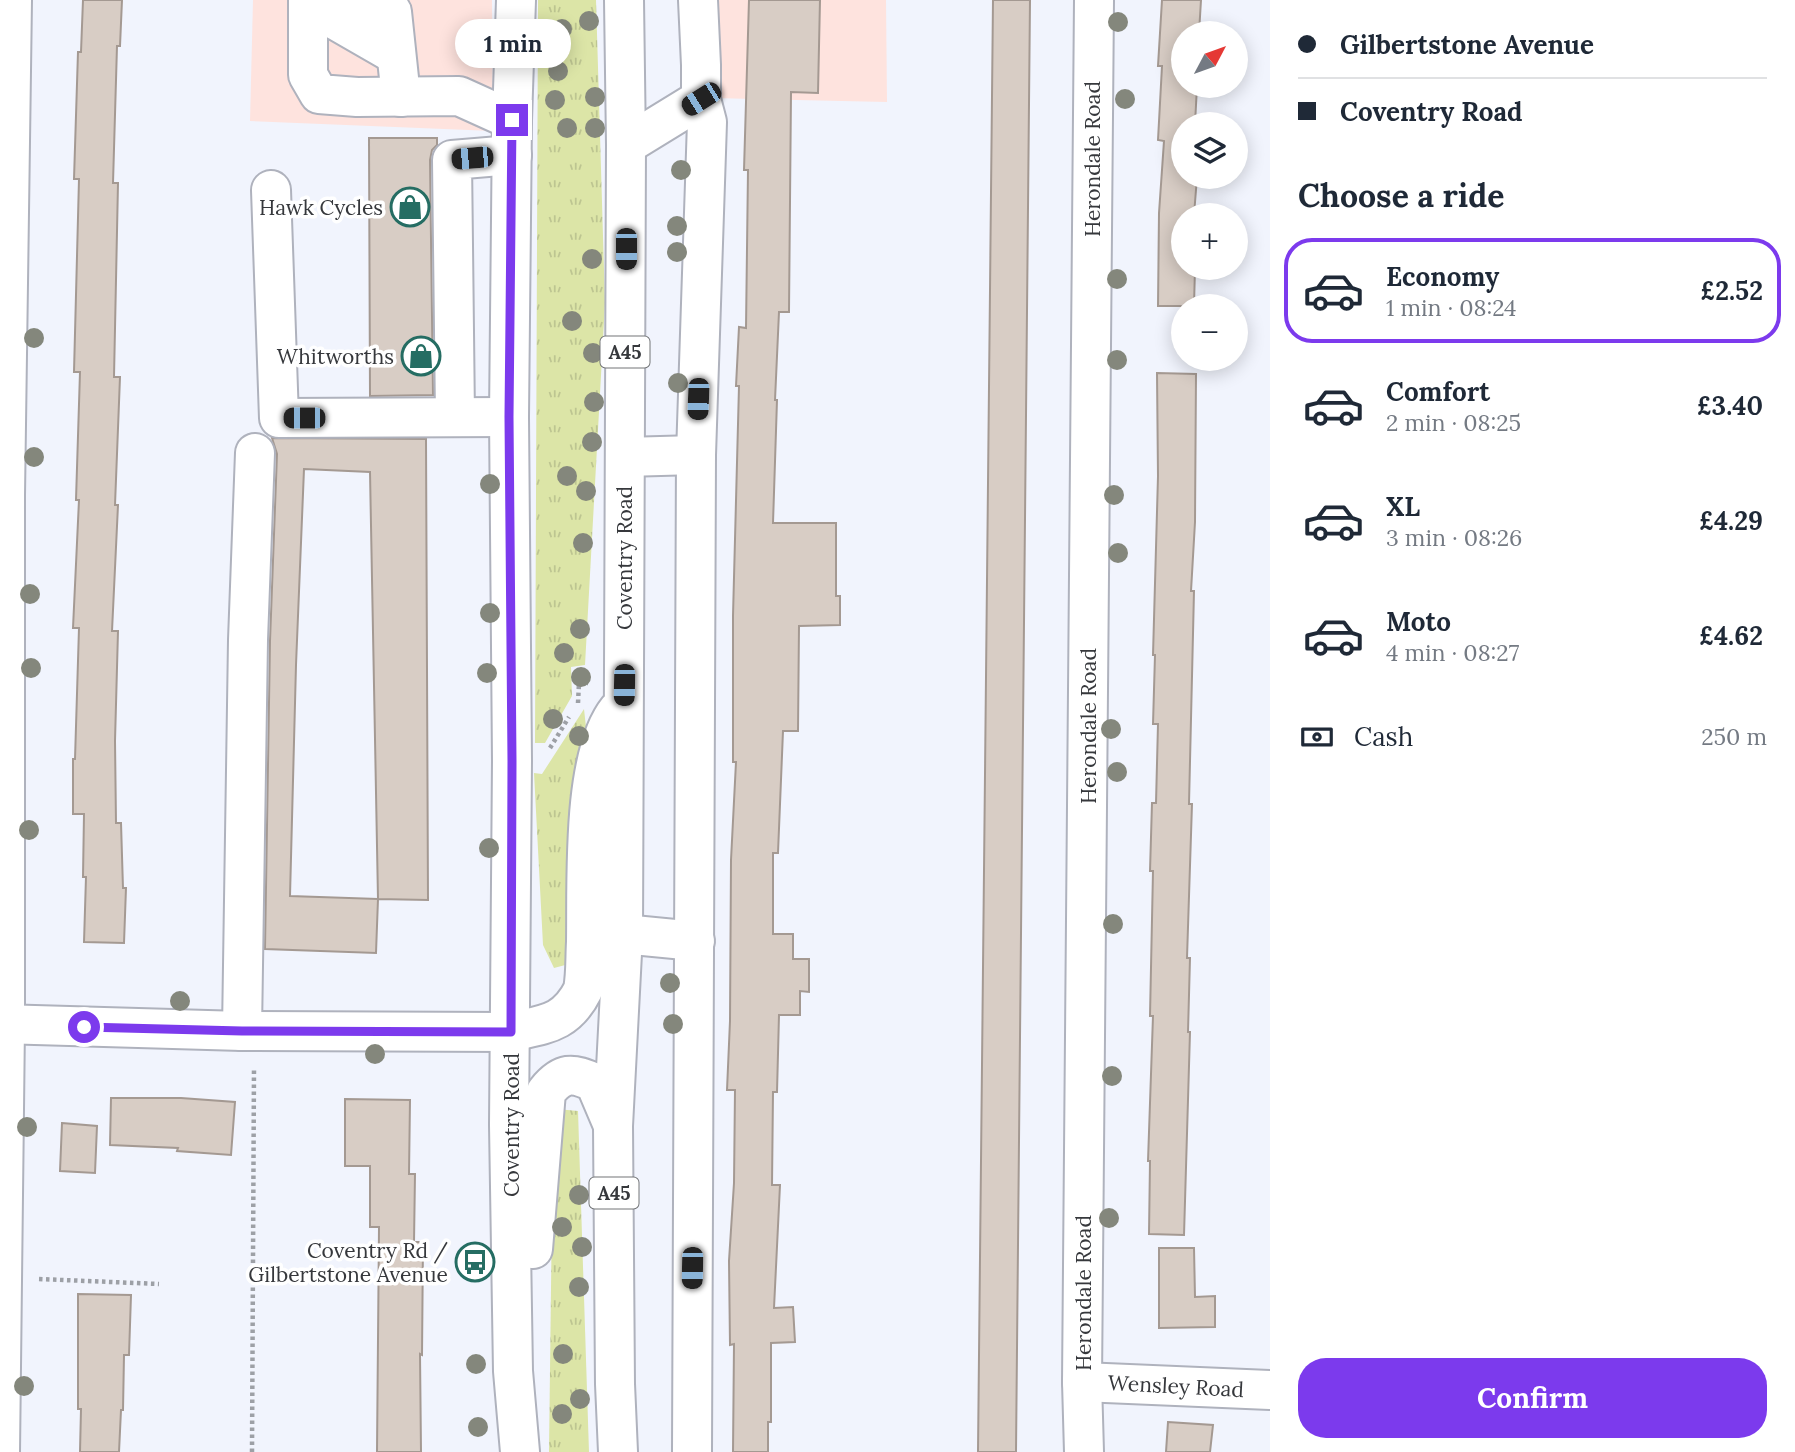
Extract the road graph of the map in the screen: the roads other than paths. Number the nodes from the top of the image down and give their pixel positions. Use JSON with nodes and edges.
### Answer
{"nodes":[{"id":1,"x":12,"y":0,"type":"edge"},
{"id":2,"x":308,"y":0,"type":"edge"},
{"id":3,"x":328,"y":0,"type":"edge"},
{"id":4,"x":362,"y":0,"type":"edge"},
{"id":5,"x":516,"y":0,"type":"edge"},
{"id":6,"x":624,"y":0,"type":"edge"},
{"id":7,"x":698,"y":0,"type":"edge"},
{"id":8,"x":1094,"y":0,"type":"edge"},
{"id":9,"x":396,"y":55,"type":"junction"},
{"id":10,"x":401,"y":97,"type":"junction"},
{"id":11,"x":701,"y":99,"type":"junction"},
{"id":12,"x":512,"y":138,"type":"junction"},
{"id":13,"x":626,"y":145,"type":"junction"},
{"id":14,"x":271,"y":190,"type":"dead end"},
{"id":15,"x":456,"y":417,"type":"junction"},
{"id":16,"x":509,"y":417,"type":"junction"},
{"id":17,"x":255,"y":453,"type":"dead end"},
{"id":18,"x":696,"y":455,"type":"junction"},
{"id":19,"x":625,"y":457,"type":"junction"},
{"id":20,"x":2,"y":495,"type":"edge"},
{"id":21,"x":624,"y":703,"type":"junction"},
{"id":22,"x":623,"y":934,"type":"junction"},
{"id":23,"x":695,"y":941,"type":"junction"},
{"id":24,"x":2,"y":1024,"type":"edge"},
{"id":25,"x":248,"y":1031,"type":"junction"},
{"id":26,"x":511,"y":1032,"type":"junction"},
{"id":27,"x":613,"y":1126,"type":"junction"},
{"id":28,"x":1,"y":1278,"type":"edge"},
{"id":29,"x":513,"y":1371,"type":"junction"},
{"id":30,"x":1082,"y":1382,"type":"junction"},
{"id":31,"x":1270,"y":1390,"type":"edge"},
{"id":32,"x":0,"y":1452,"type":"edge"},
{"id":33,"x":520,"y":1452,"type":"edge"},
{"id":34,"x":618,"y":1452,"type":"edge"},
{"id":35,"x":692,"y":1452,"type":"edge"},
{"id":36,"x":1084,"y":1452,"type":"edge"}],
"edges":[{"from":1,"to":20,"type":"main road"},
{"from":2,"to":10,"type":"main road"},
{"from":3,"to":9,"type":"main road"},
{"from":4,"to":9,"type":"main road"},
{"from":5,"to":12,"type":"main road","name":"Coventry Road"},
{"from":6,"to":13,"type":"main road","name":"Coventry Road","number":"A45"},
{"from":7,"to":11,"type":"main road"},
{"from":8,"to":30,"type":"main road","name":"Herondale Road"},
{"from":9,"to":10,"type":"main road"},
{"from":10,"to":12,"type":"main road"},
{"from":11,"to":13,"type":"main road"},
{"from":11,"to":18,"type":"main road"},
{"from":12,"to":15,"type":"main road"},
{"from":12,"to":16,"type":"main road","name":"Coventry Road"},
{"from":13,"to":19,"type":"main road","name":"Coventry Road","number":"A45"},
{"from":14,"to":15,"type":"main road"},
{"from":15,"to":16,"type":"main road"},
{"from":16,"to":26,"type":"main road","name":"Coventry Road"},
{"from":17,"to":25,"type":"main road"},
{"from":18,"to":19,"type":"main road"},
{"from":18,"to":23,"type":"main road"},
{"from":19,"to":21,"type":"main road","name":"Coventry Road","number":"A45"},
{"from":20,"to":24,"type":"main road"},
{"from":21,"to":22,"type":"main road","name":"Coventry Road","number":"A45"},
{"from":21,"to":26,"type":"main road"},
{"from":22,"to":23,"type":"main road"},
{"from":22,"to":27,"type":"main road","name":"Coventry Road","number":"A45"},
{"from":23,"to":35,"type":"main road"},
{"from":24,"to":25,"type":"main road"},
{"from":24,"to":28,"type":"main road"},
{"from":25,"to":26,"type":"main road"},
{"from":26,"to":29,"type":"main road","name":"Coventry Road"},
{"from":27,"to":29,"type":"main road"},
{"from":27,"to":34,"type":"main road","name":"Coventry Road","number":"A45"},
{"from":28,"to":32,"type":"main road"},
{"from":29,"to":33,"type":"main road","name":"Coventry Road"},
{"from":30,"to":31,"type":"main road","name":"Wensley Road"},
{"from":30,"to":36,"type":"main road","name":"Herondale Road"}]}
